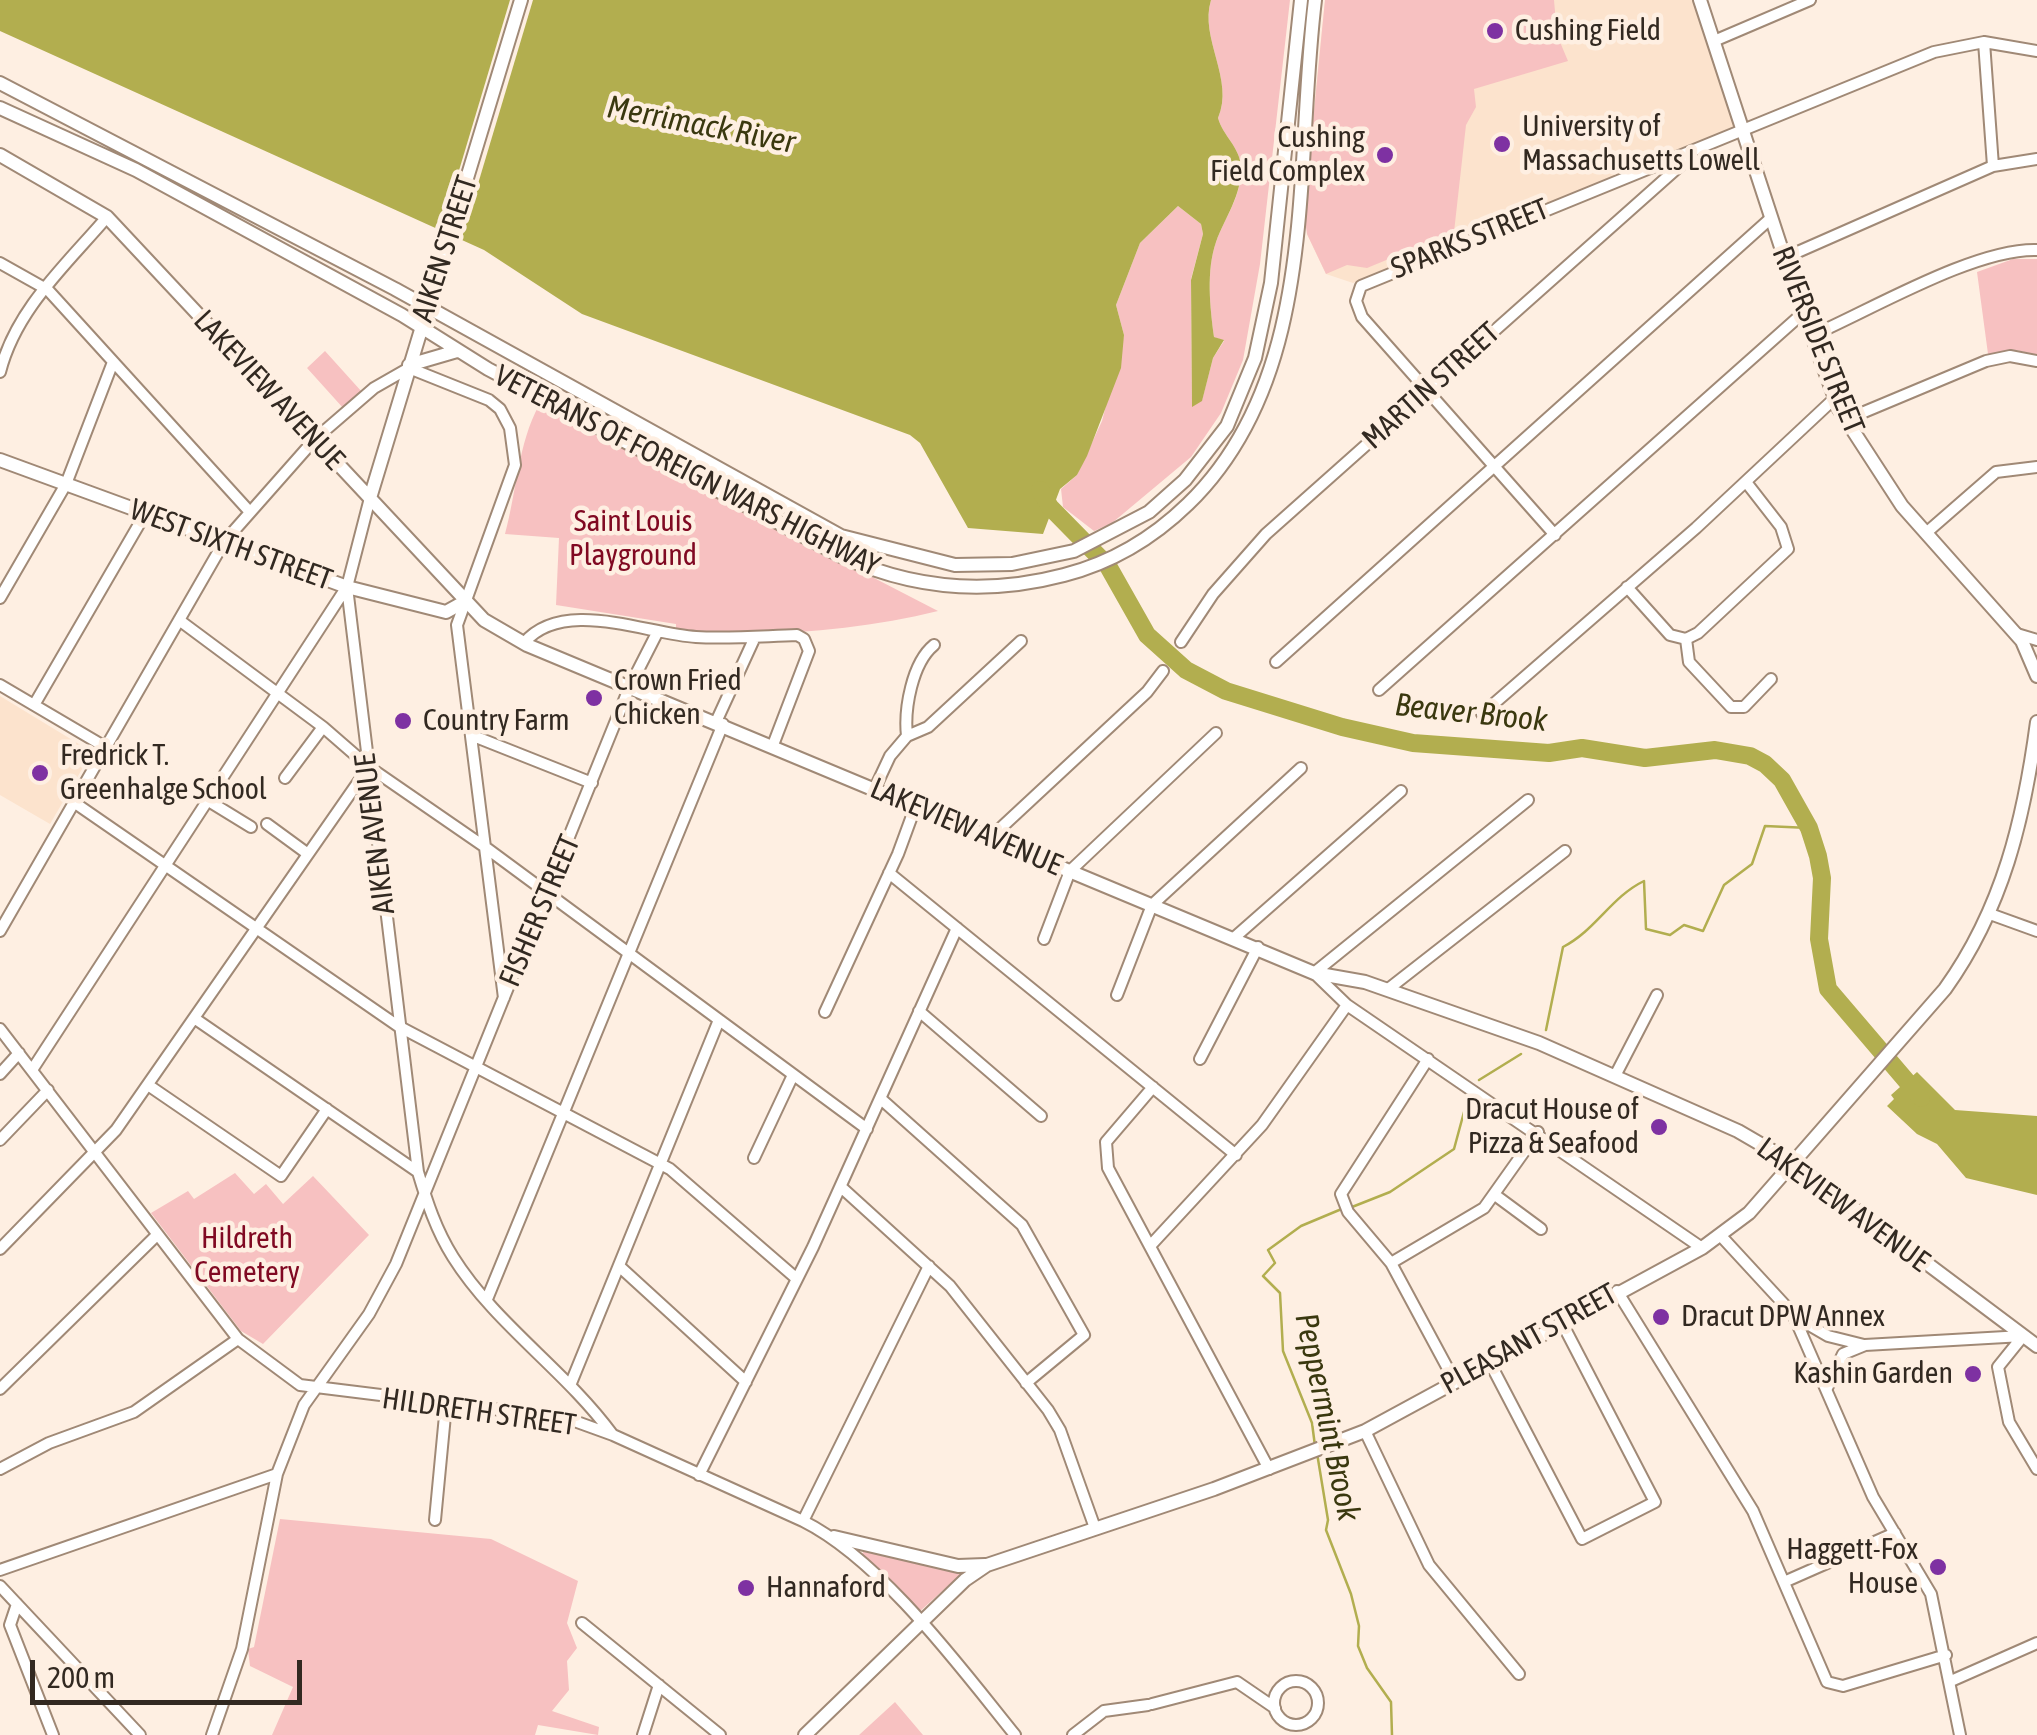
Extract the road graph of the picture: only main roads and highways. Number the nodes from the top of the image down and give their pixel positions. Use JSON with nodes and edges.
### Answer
{"nodes":[{"id":1,"x":521,"y":0,"type":"edge"},
{"id":2,"x":1302,"y":0,"type":"edge"},
{"id":3,"x":1315,"y":0,"type":"edge"},
{"id":4,"x":1700,"y":0,"type":"edge"},
{"id":5,"x":0,"y":83,"type":"edge"},
{"id":6,"x":0,"y":108,"type":"edge"},
{"id":7,"x":0,"y":156,"type":"edge"},
{"id":8,"x":428,"y":308,"type":"junction"},
{"id":9,"x":421,"y":326,"type":"junction"},
{"id":10,"x":457,"y":351,"type":"junction"},
{"id":11,"x":409,"y":366,"type":"junction"},
{"id":12,"x":0,"y":460,"type":"edge"},
{"id":13,"x":370,"y":498,"type":"junction"},
{"id":14,"x":464,"y":602,"type":"junction"},
{"id":15,"x":2037,"y":676,"type":"edge"},
{"id":16,"x":2037,"y":722,"type":"edge"},
{"id":17,"x":1793,"y":1164,"type":"junction"},
{"id":18,"x":2037,"y":1346,"type":"edge"},
{"id":19,"x":834,"y":1537,"type":"road end"},
{"id":20,"x":988,"y":1565,"type":"junction"},
{"id":21,"x":805,"y":1735,"type":"edge"}],
"edges":[{"from":1,"to":8,"type":"main road","name":"AIKEN STREET"},
{"from":2,"to":8,"type":"main road","name":"VETERANS OF FOREIGN WARS HIGHWAY"},
{"from":3,"to":10,"type":"main road","name":"VETERANS OF FOREIGN WARS HIGHWAY"},
{"from":4,"to":15,"type":"main road","name":"RIVERSIDE STREET"},
{"from":5,"to":8,"type":"main road"},
{"from":6,"to":9,"type":"main road"},
{"from":7,"to":13,"type":"main road","name":"LAKEVIEW AVENUE"},
{"from":8,"to":9,"type":"main road","name":"AIKEN STREET"},
{"from":9,"to":10,"type":"main road","name":"VETERANS OF FOREIGN WARS HIGHWAY"},
{"from":9,"to":11,"type":"main road","name":"AIKEN STREET"},
{"from":10,"to":11,"type":"main road"},
{"from":11,"to":13,"type":"main road","name":"AIKEN STREET"},
{"from":12,"to":14,"type":"main road","name":"WEST SIXTH STREET"},
{"from":13,"to":14,"type":"main road","name":"LAKEVIEW AVENUE"},
{"from":14,"to":17,"type":"main road","name":"LAKEVIEW AVENUE"},
{"from":16,"to":17,"type":"main road","name":"PLEASANT STREET"},
{"from":17,"to":18,"type":"main road","name":"LAKEVIEW AVENUE"},
{"from":17,"to":20,"type":"main road","name":"PLEASANT STREET"},
{"from":19,"to":20,"type":"main road"},
{"from":20,"to":21,"type":"main road","name":"PLEASANT STREET"}]}
